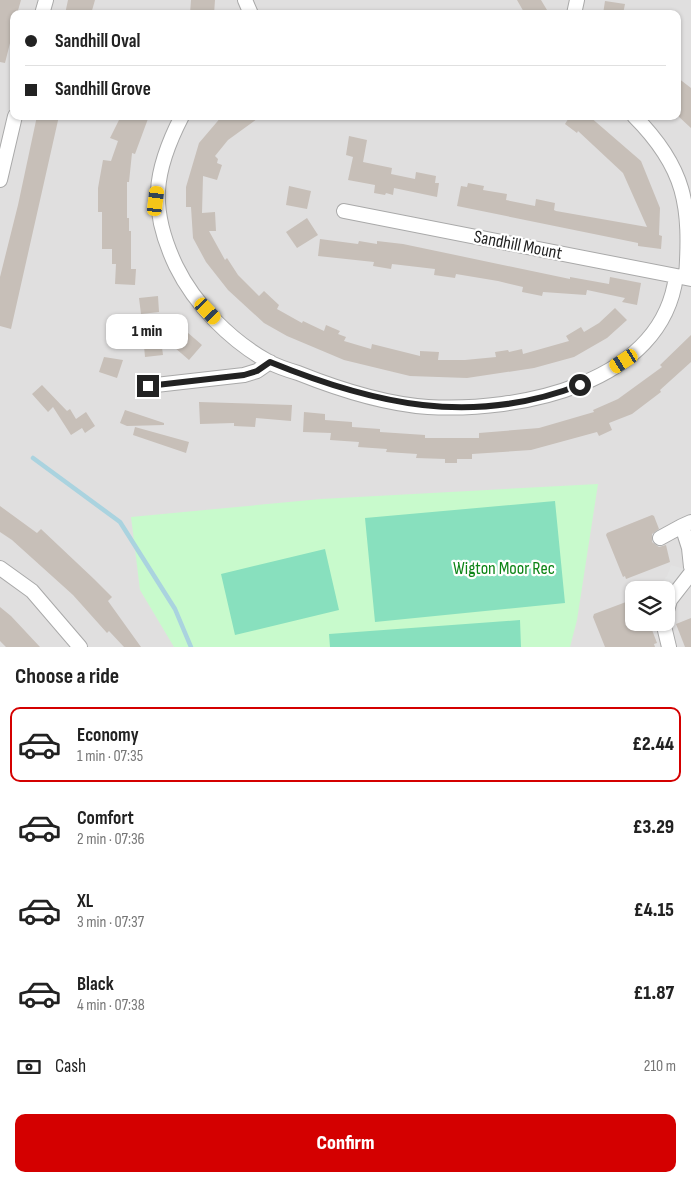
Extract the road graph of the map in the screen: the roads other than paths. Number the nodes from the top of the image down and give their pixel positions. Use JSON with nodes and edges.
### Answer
{"nodes":[{"id":1,"x":14,"y":120,"type":"edge"},
{"id":2,"x":180,"y":120,"type":"edge"},
{"id":3,"x":638,"y":120,"type":"edge"},
{"id":4,"x":0,"y":180,"type":"edge"},
{"id":5,"x":344,"y":211,"type":"dead end"},
{"id":6,"x":684,"y":277,"type":"edge"},
{"id":7,"x":270,"y":362,"type":"junction"},
{"id":8,"x":148,"y":386,"type":"dead end"},
{"id":9,"x":687,"y":524,"type":"edge"},
{"id":10,"x":660,"y":538,"type":"dead end"},
{"id":11,"x":691,"y":567,"type":"edge"},
{"id":12,"x":0,"y":568,"type":"edge"},
{"id":13,"x":684,"y":580,"type":"edge"},
{"id":14,"x":675,"y":595,"type":"edge"},
{"id":15,"x":665,"y":631,"type":"edge"},
{"id":16,"x":80,"y":647,"type":"edge"},
{"id":17,"x":669,"y":647,"type":"edge"}],
"edges":[{"from":1,"to":4,"type":"street"},
{"from":2,"to":7,"type":"street"},
{"from":3,"to":6,"type":"street"},
{"from":5,"to":6,"type":"street","name":"Sandhill Mount"},
{"from":6,"to":7,"type":"street"},
{"from":7,"to":8,"type":"street"},
{"from":9,"to":10,"type":"street"},
{"from":9,"to":11,"type":"street"},
{"from":12,"to":16,"type":"street"},
{"from":13,"to":14,"type":"street"},
{"from":15,"to":17,"type":"street"}]}
